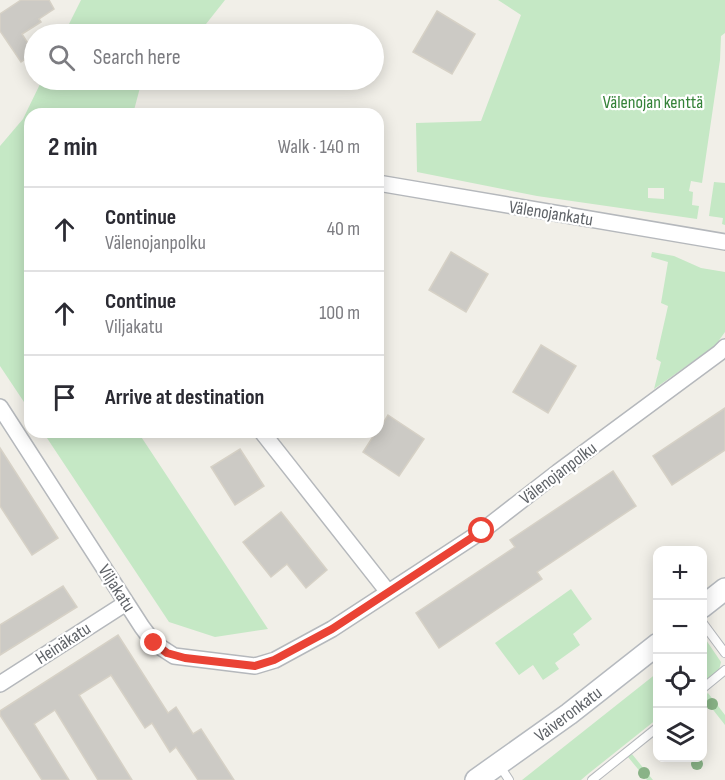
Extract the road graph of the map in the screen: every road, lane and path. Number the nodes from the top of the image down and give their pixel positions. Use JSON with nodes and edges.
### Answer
{"nodes":[{"id":1,"x":384,"y":184,"type":"edge"},
{"id":2,"x":725,"y":242,"type":"edge"},
{"id":3,"x":725,"y":347,"type":"edge"},
{"id":4,"x":0,"y":407,"type":"edge"},
{"id":5,"x":267,"y":438,"type":"edge"},
{"id":6,"x":725,"y":589,"type":"edge"},
{"id":7,"x":388,"y":592,"type":"junction"},
{"id":8,"x":126,"y":603,"type":"junction"},
{"id":9,"x":707,"y":603,"type":"edge"},
{"id":10,"x":707,"y":629,"type":"edge"},
{"id":11,"x":653,"y":647,"type":"edge"},
{"id":12,"x":725,"y":653,"type":"edge"},
{"id":13,"x":725,"y":670,"type":"edge"},
{"id":14,"x":0,"y":684,"type":"edge"},
{"id":15,"x":707,"y":685,"type":"edge"},
{"id":16,"x":653,"y":730,"type":"edge"},
{"id":17,"x":504,"y":772,"type":"edge"},
{"id":18,"x":476,"y":780,"type":"edge"},
{"id":19,"x":592,"y":780,"type":"edge"}],
"edges":[{"from":1,"to":2,"type":"street","name":"Välenojankatu"},
{"from":3,"to":7,"type":"street","name":"Välenojanpolku"},
{"from":4,"to":8,"type":"street","name":"Viljakatu"},
{"from":5,"to":7,"type":"street"},
{"from":6,"to":9,"type":"main road"},
{"from":7,"to":8,"type":"street","name":"Viljakatu"},
{"from":8,"to":14,"type":"street","name":"Heinäkatu"},
{"from":10,"to":12,"type":"lane"},
{"from":11,"to":17,"type":"main road","name":"Vaiveronkatu"},
{"from":13,"to":15,"type":"lane"},
{"from":16,"to":19,"type":"lane"},
{"from":17,"to":18,"type":"main road","name":"Vaiveronkatu"}]}
